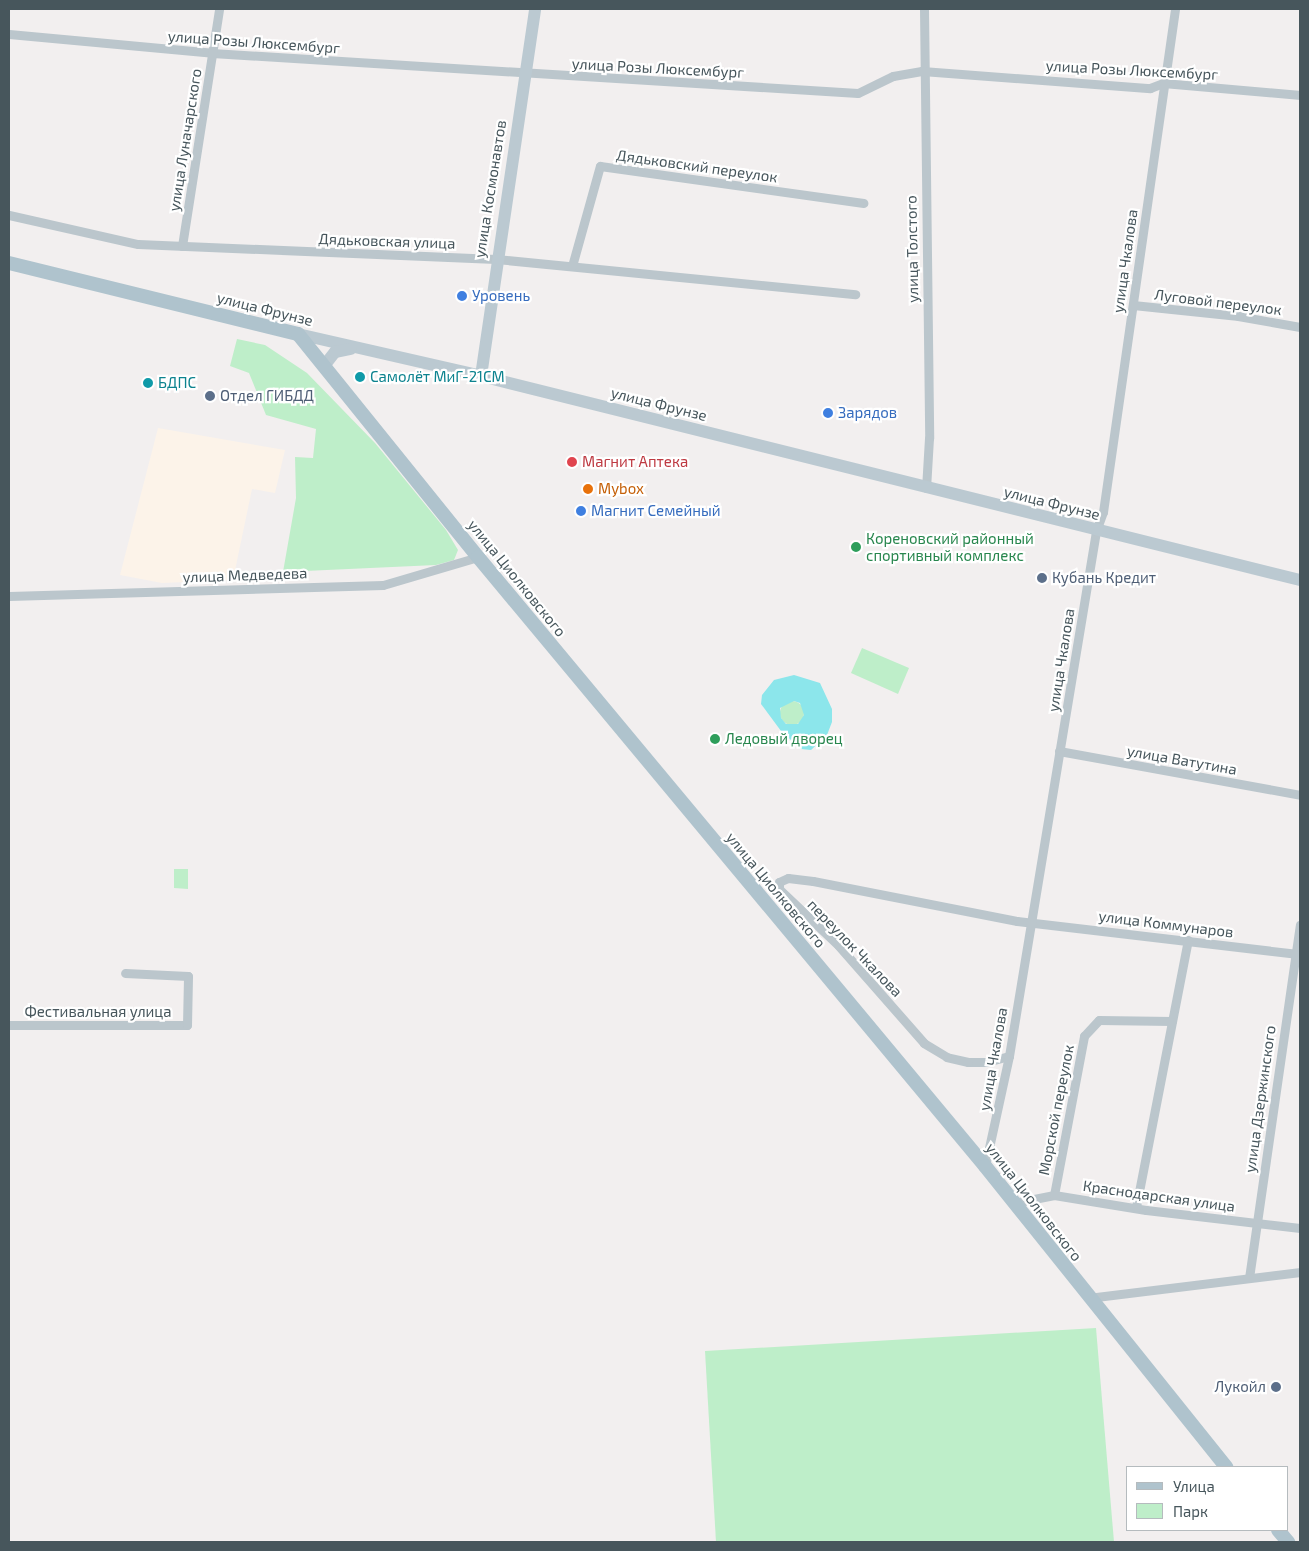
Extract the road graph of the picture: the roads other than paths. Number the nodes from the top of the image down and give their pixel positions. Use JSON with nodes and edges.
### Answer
{"nodes":[{"id":1,"x":219,"y":9,"type":"edge"},
{"id":2,"x":535,"y":9,"type":"edge"},
{"id":3,"x":924,"y":9,"type":"edge"},
{"id":4,"x":1175,"y":9,"type":"edge"},
{"id":5,"x":9,"y":34,"type":"edge"},
{"id":6,"x":212,"y":54,"type":"junction"},
{"id":7,"x":922,"y":71,"type":"junction"},
{"id":8,"x":525,"y":73,"type":"junction"},
{"id":9,"x":1163,"y":83,"type":"junction"},
{"id":10,"x":1300,"y":95,"type":"edge"},
{"id":11,"x":863,"y":203,"type":"dead end"},
{"id":12,"x":9,"y":215,"type":"edge"},
{"id":13,"x":182,"y":246,"type":"junction"},
{"id":14,"x":496,"y":259,"type":"junction"},
{"id":15,"x":9,"y":263,"type":"edge"},
{"id":16,"x":572,"y":266,"type":"junction"},
{"id":17,"x":856,"y":294,"type":"dead end"},
{"id":18,"x":1133,"y":306,"type":"junction"},
{"id":19,"x":1300,"y":327,"type":"edge"},
{"id":20,"x":298,"y":334,"type":"junction"},
{"id":21,"x":360,"y":348,"type":"junction"},
{"id":22,"x":324,"y":366,"type":"junction"},
{"id":23,"x":481,"y":376,"type":"junction"},
{"id":24,"x":926,"y":488,"type":"junction"},
{"id":25,"x":1096,"y":531,"type":"junction"},
{"id":26,"x":478,"y":557,"type":"junction"},
{"id":27,"x":1300,"y":580,"type":"edge"},
{"id":28,"x":9,"y":596,"type":"edge"},
{"id":29,"x":1060,"y":751,"type":"junction"},
{"id":30,"x":1300,"y":795,"type":"edge"},
{"id":31,"x":1029,"y":922,"type":"junction"},
{"id":32,"x":1300,"y":925,"type":"edge"},
{"id":33,"x":1188,"y":940,"type":"junction"},
{"id":34,"x":1298,"y":954,"type":"edge"},
{"id":35,"x":125,"y":972,"type":"dead end"},
{"id":36,"x":1172,"y":1021,"type":"junction"},
{"id":37,"x":9,"y":1026,"type":"edge"},
{"id":38,"x":1009,"y":1056,"type":"junction"},
{"id":39,"x":985,"y":1166,"type":"junction"},
{"id":40,"x":1054,"y":1195,"type":"junction"},
{"id":41,"x":1014,"y":1203,"type":"junction"},
{"id":42,"x":1136,"y":1207,"type":"junction"},
{"id":43,"x":1256,"y":1224,"type":"junction"},
{"id":44,"x":1300,"y":1228,"type":"edge"},
{"id":45,"x":1300,"y":1272,"type":"edge"},
{"id":46,"x":1249,"y":1278,"type":"junction"},
{"id":47,"x":1088,"y":1298,"type":"junction"},
{"id":48,"x":1225,"y":1466,"type":"edge"},
{"id":49,"x":1279,"y":1531,"type":"edge"},
{"id":50,"x":1288,"y":1542,"type":"edge"}],
"edges":[{"from":1,"to":6,"type":"street","name":"улица Луначарского"},
{"from":2,"to":8,"type":"main road","name":"улица Космонавтов"},
{"from":3,"to":7,"type":"street","name":"улица Толстого"},
{"from":4,"to":9,"type":"street","name":"улица Чкалова"},
{"from":5,"to":6,"type":"street","name":"улица Розы Люксембург"},
{"from":6,"to":8,"type":"street","name":"улица Розы Люксембург"},
{"from":6,"to":13,"type":"street","name":"улица Луначарского"},
{"from":7,"to":8,"type":"street","name":"улица Розы Люксембург"},
{"from":7,"to":9,"type":"street","name":"улица Розы Люксембург"},
{"from":7,"to":24,"type":"street","name":"улица Толстого"},
{"from":8,"to":14,"type":"main road","name":"улица Космонавтов"},
{"from":9,"to":10,"type":"street","name":"улица Розы Люксембург"},
{"from":9,"to":18,"type":"street","name":"улица Чкалова"},
{"from":11,"to":16,"type":"street","name":"Дядьковский переулок"},
{"from":12,"to":13,"type":"street","name":"Дядьковская улица"},
{"from":13,"to":14,"type":"street","name":"Дядьковская улица"},
{"from":14,"to":16,"type":"street","name":"Дядьковская улица"},
{"from":14,"to":23,"type":"main road","name":"улица Космонавтов"},
{"from":15,"to":20,"type":"main road","name":"улица Фрунзе"},
{"from":16,"to":17,"type":"street","name":"Дядьковская улица"},
{"from":18,"to":19,"type":"street","name":"Луговой переулок"},
{"from":18,"to":25,"type":"street","name":"улица Чкалова"},
{"from":20,"to":21,"type":"main road","name":"улица Фрунзе"},
{"from":20,"to":22,"type":"main road","name":"улица Циолковского"},
{"from":21,"to":22,"type":"main road"},
{"from":21,"to":23,"type":"main road","name":"улица Фрунзе"},
{"from":22,"to":26,"type":"main road","name":"улица Циолковского"},
{"from":23,"to":24,"type":"main road","name":"улица Фрунзе"},
{"from":24,"to":25,"type":"main road","name":"улица Фрунзе"},
{"from":25,"to":27,"type":"main road","name":"улица Фрунзе"},
{"from":25,"to":29,"type":"street","name":"улица Чкалова"},
{"from":26,"to":28,"type":"street","name":"улица Медведева"},
{"from":26,"to":39,"type":"main road","name":"улица Циолковского"},
{"from":29,"to":30,"type":"street","name":"улица Ватутина"},
{"from":29,"to":31,"type":"street","name":"улица Чкалова"},
{"from":31,"to":33,"type":"street","name":"улица Коммунаров"},
{"from":31,"to":38,"type":"street","name":"улица Чкалова"},
{"from":31,"to":38,"type":"street","name":"переулок Чкалова"},
{"from":32,"to":34,"type":"street","name":"улица Дзержинского"},
{"from":33,"to":34,"type":"street","name":"улица Коммунаров"},
{"from":33,"to":36,"type":"street"},
{"from":34,"to":43,"type":"street","name":"улица Дзержинского"},
{"from":35,"to":37,"type":"street","name":"Фестивальная улица"},
{"from":36,"to":40,"type":"street","name":"Морской переулок"},
{"from":36,"to":42,"type":"street"},
{"from":38,"to":39,"type":"street","name":"улица Чкалова"},
{"from":39,"to":41,"type":"main road","name":"улица Циолковского"},
{"from":40,"to":41,"type":"street","name":"Краснодарская улица"},
{"from":40,"to":42,"type":"street","name":"Краснодарская улица"},
{"from":41,"to":47,"type":"main road","name":"улица Циолковского"},
{"from":42,"to":43,"type":"street","name":"Краснодарская улица"},
{"from":43,"to":44,"type":"street","name":"Краснодарская улица"},
{"from":43,"to":46,"type":"street","name":"улица Дзержинского"},
{"from":45,"to":46,"type":"street"},
{"from":46,"to":47,"type":"street"},
{"from":47,"to":48,"type":"main road","name":"улица Циолковского"},
{"from":49,"to":50,"type":"main road"}]}
